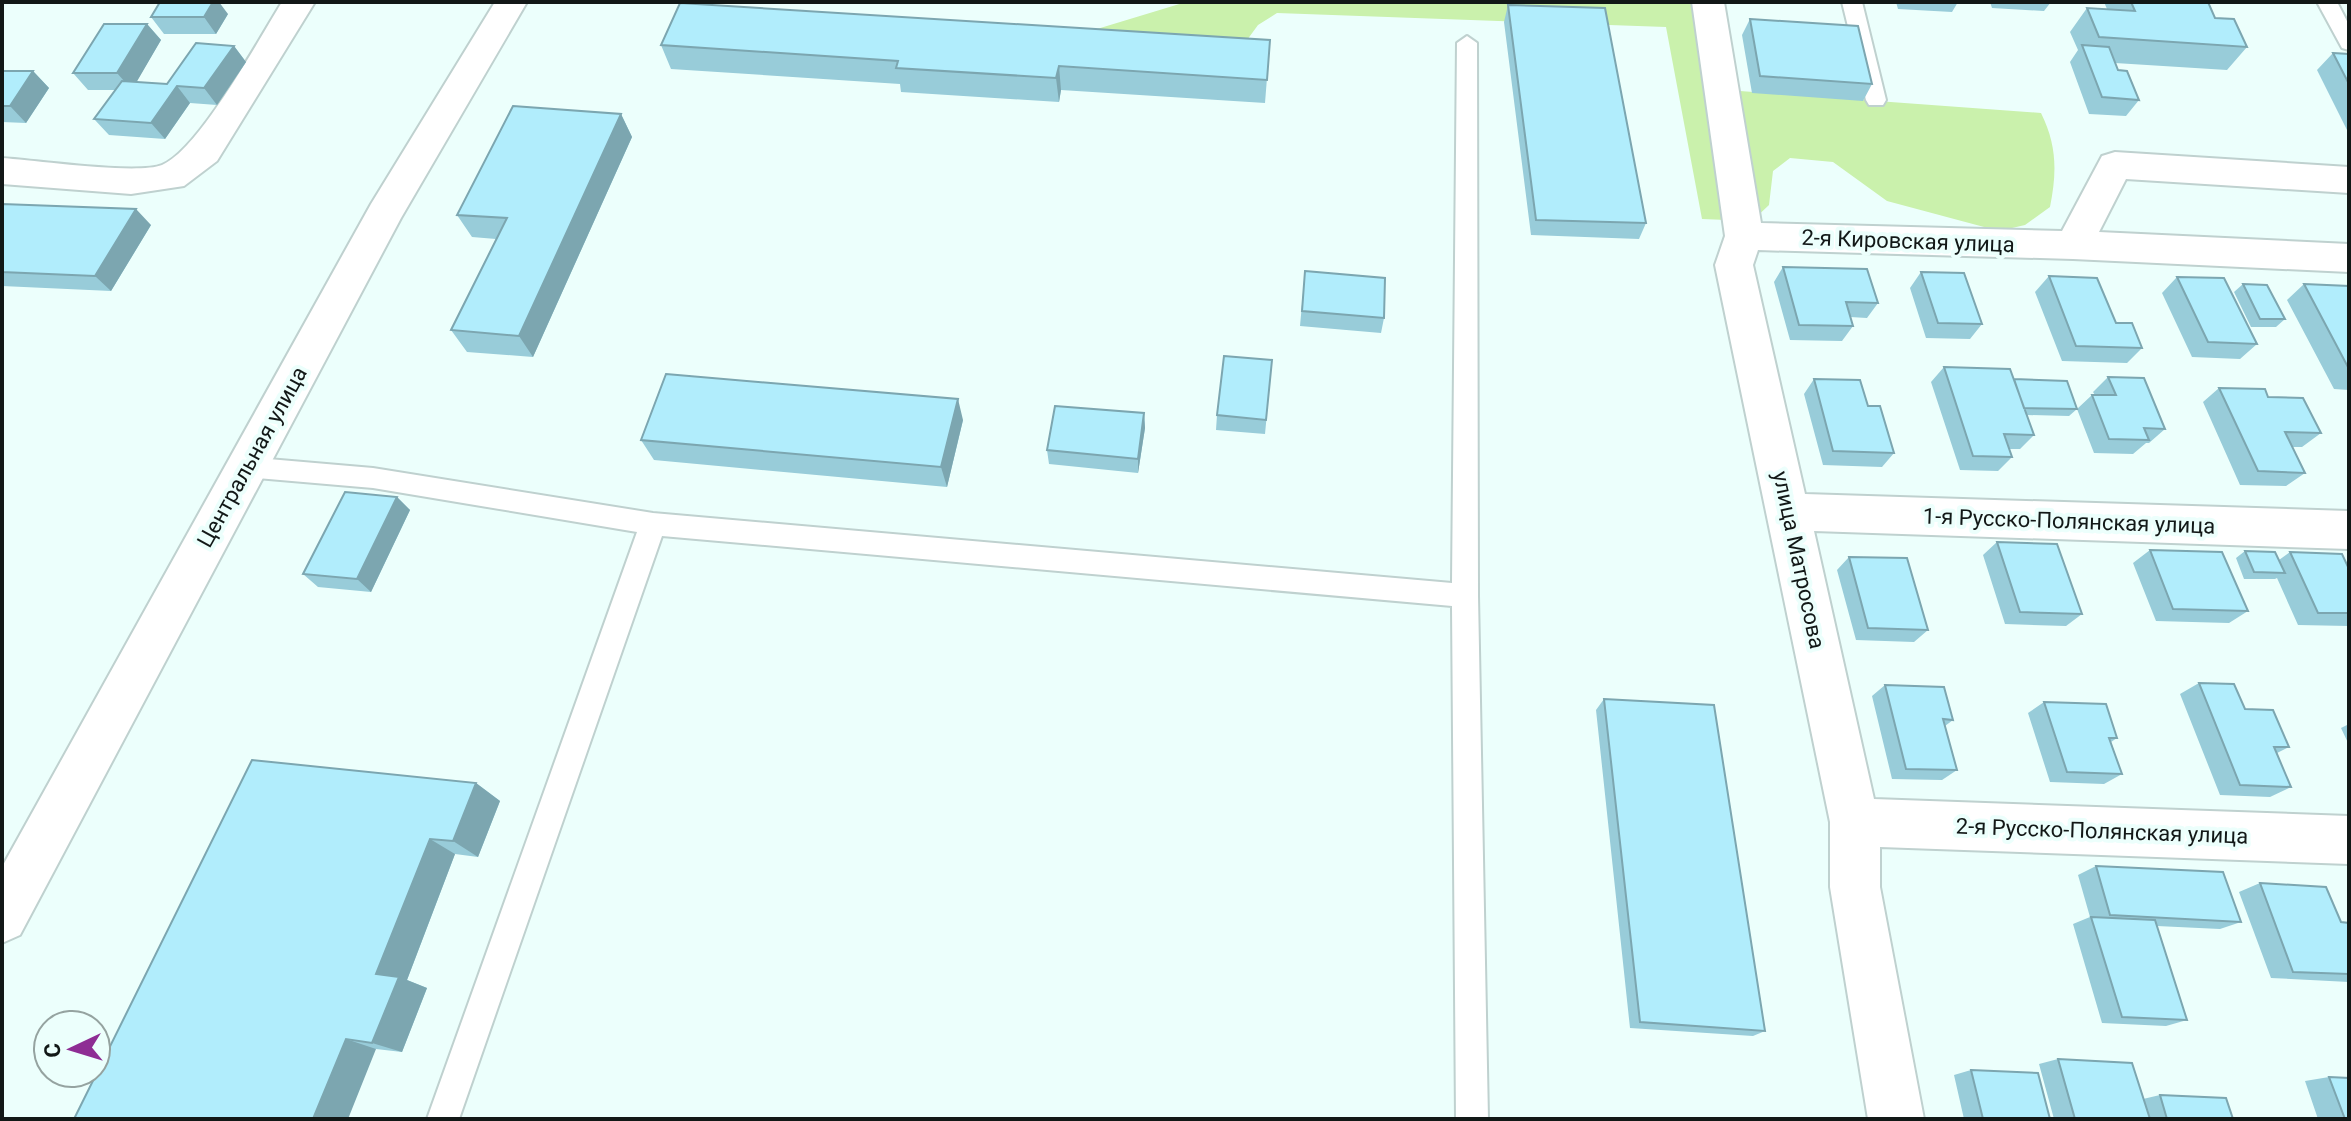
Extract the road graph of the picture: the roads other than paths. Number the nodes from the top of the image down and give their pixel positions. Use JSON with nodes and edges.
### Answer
{"nodes":[{"id":1,"x":299,"y":2,"type":"edge"},
{"id":2,"x":511,"y":2,"type":"edge"},
{"id":3,"x":1708,"y":2,"type":"edge"},
{"id":4,"x":1852,"y":2,"type":"edge"},
{"id":5,"x":2327,"y":2,"type":"edge"},
{"id":6,"x":1467,"y":43,"type":"dead end"},
{"id":7,"x":2349,"y":43,"type":"edge"},
{"id":8,"x":1876,"y":100,"type":"dead end"},
{"id":9,"x":2,"y":171,"type":"edge"},
{"id":10,"x":2349,"y":180,"type":"edge"},
{"id":11,"x":1744,"y":236,"type":"junction"},
{"id":12,"x":2073,"y":245,"type":"junction"},
{"id":13,"x":2349,"y":258,"type":"edge"},
{"id":14,"x":246,"y":467,"type":"junction"},
{"id":15,"x":1789,"y":512,"type":"junction"},
{"id":16,"x":653,"y":524,"type":"junction"},
{"id":17,"x":2349,"y":530,"type":"edge"},
{"id":18,"x":1465,"y":596,"type":"junction"},
{"id":19,"x":1855,"y":822,"type":"junction"},
{"id":20,"x":2349,"y":840,"type":"edge"},
{"id":21,"x":2,"y":917,"type":"edge"},
{"id":22,"x":443,"y":1119,"type":"edge"},
{"id":23,"x":1472,"y":1119,"type":"edge"},
{"id":24,"x":1896,"y":1119,"type":"edge"}],
"edges":[{"from":1,"to":9,"type":"street"},
{"from":2,"to":14,"type":"street","name":"Центральная улица"},
{"from":3,"to":11,"type":"street","name":"улица Матросова"},
{"from":4,"to":8,"type":"lane"},
{"from":5,"to":7,"type":"lane"},
{"from":6,"to":18,"type":"lane"},
{"from":10,"to":12,"type":"street"},
{"from":11,"to":12,"type":"street","name":"2-я Кировская улица"},
{"from":11,"to":15,"type":"street","name":"улица Матросова"},
{"from":12,"to":13,"type":"street","name":"2-я Кировская улица"},
{"from":14,"to":16,"type":"lane"},
{"from":14,"to":21,"type":"street","name":"Центральная улица"},
{"from":15,"to":17,"type":"street","name":"1-я Русско-Полянская улица"},
{"from":15,"to":19,"type":"street","name":"улица Матросова"},
{"from":16,"to":18,"type":"lane"},
{"from":16,"to":22,"type":"lane"},
{"from":18,"to":23,"type":"lane"},
{"from":19,"to":20,"type":"street","name":"2-я Русско-Полянская улица"},
{"from":19,"to":24,"type":"street","name":"улица Матросова"}]}
